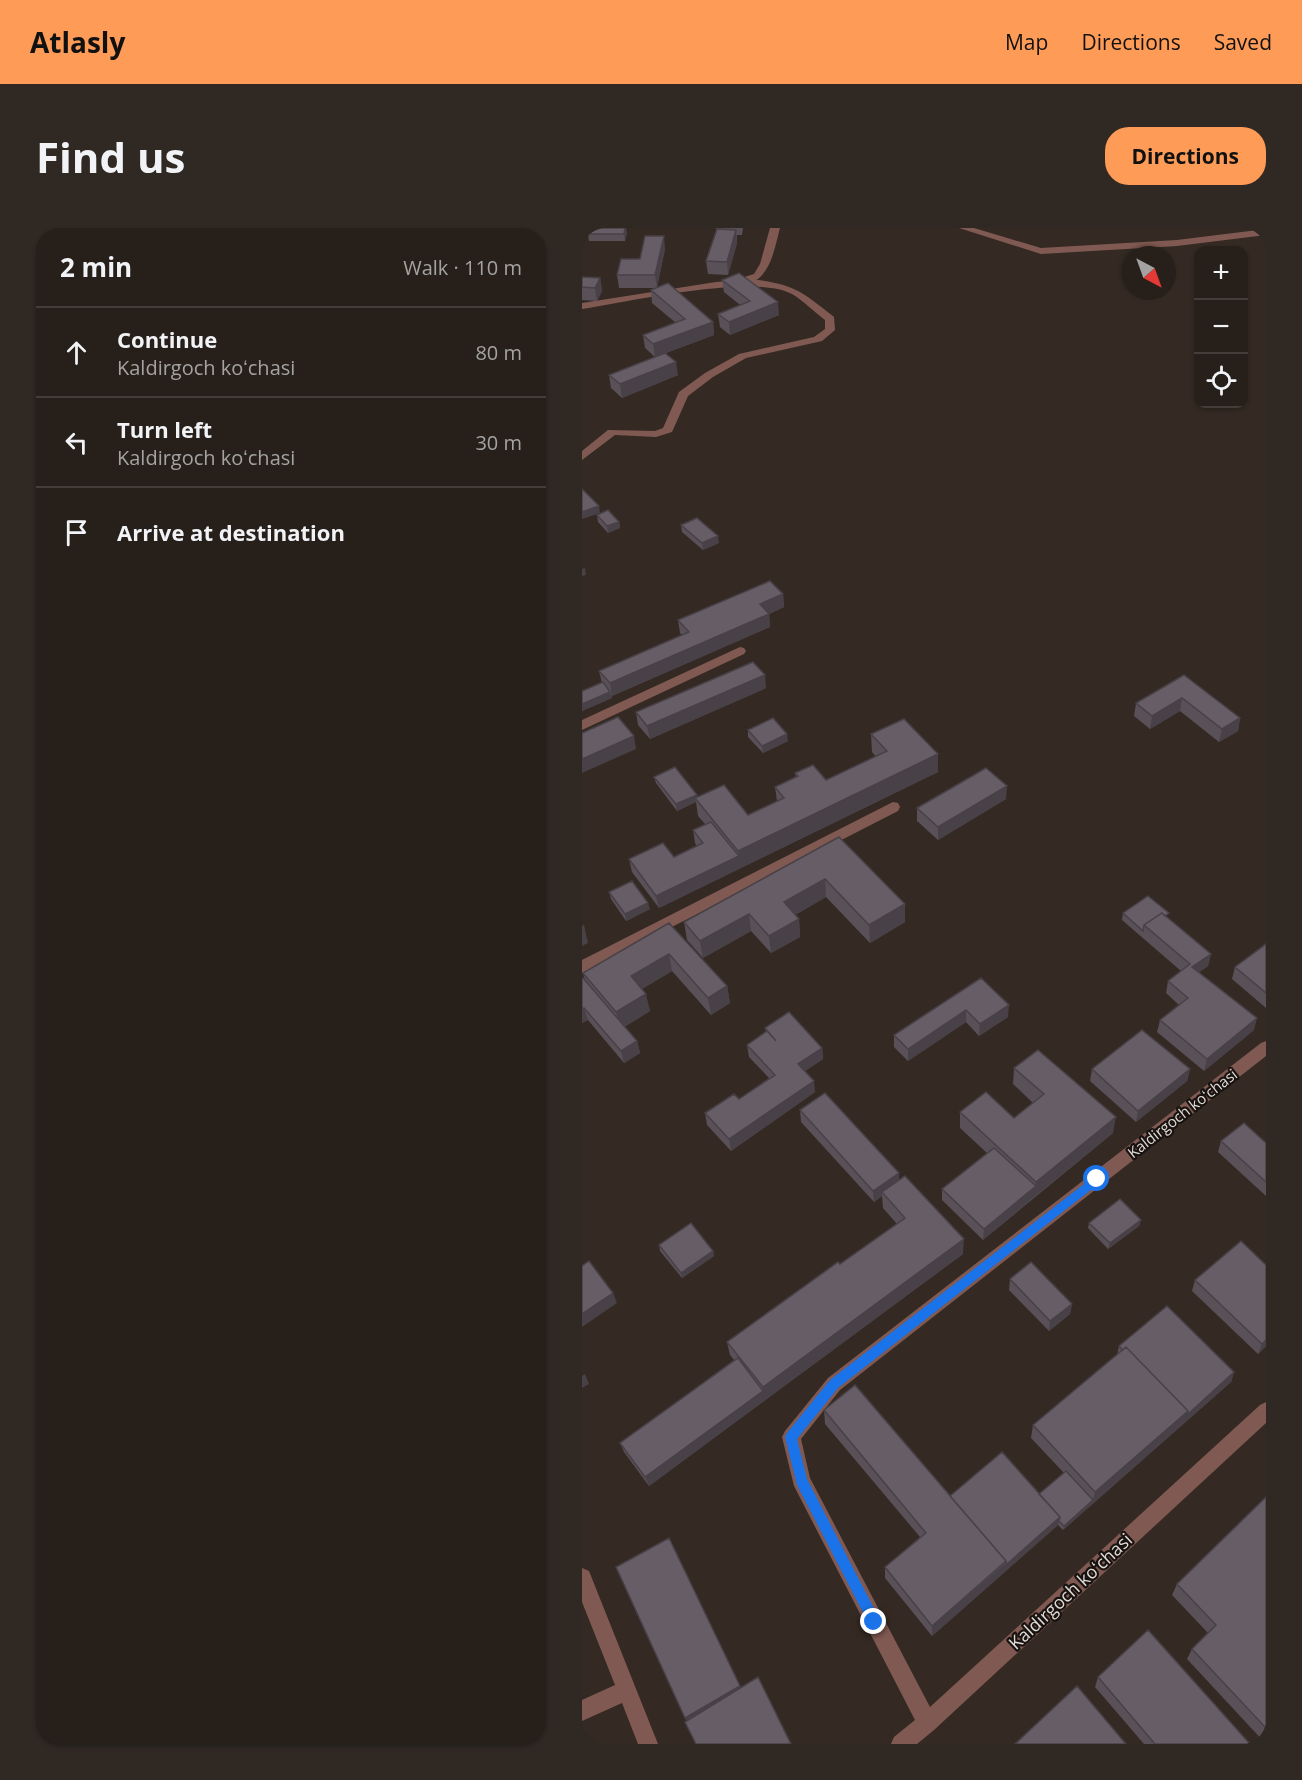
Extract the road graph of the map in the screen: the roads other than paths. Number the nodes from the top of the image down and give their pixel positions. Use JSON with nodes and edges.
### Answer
{"nodes":[{"id":1,"x":775,"y":228,"type":"edge"},
{"id":2,"x":964,"y":228,"type":"edge"},
{"id":3,"x":1266,"y":232,"type":"edge"},
{"id":4,"x":736,"y":283,"type":"junction"},
{"id":5,"x":582,"y":306,"type":"edge"},
{"id":6,"x":582,"y":457,"type":"edge"},
{"id":7,"x":740,"y":651,"type":"dead end"},
{"id":8,"x":582,"y":725,"type":"edge"},
{"id":9,"x":893,"y":807,"type":"dead end"},
{"id":10,"x":582,"y":967,"type":"edge"},
{"id":11,"x":1266,"y":1047,"type":"edge"},
{"id":12,"x":1266,"y":1411,"type":"edge"},
{"id":13,"x":582,"y":1578,"type":"edge"},
{"id":14,"x":626,"y":1690,"type":"junction"},
{"id":15,"x":582,"y":1711,"type":"edge"},
{"id":16,"x":927,"y":1723,"type":"junction"},
{"id":17,"x":648,"y":1744,"type":"edge"},
{"id":18,"x":901,"y":1744,"type":"edge"}],
"edges":[{"from":1,"to":4,"type":"street"},
{"from":2,"to":3,"type":"street"},
{"from":4,"to":5,"type":"street"},
{"from":4,"to":6,"type":"street"},
{"from":7,"to":8,"type":"street"},
{"from":9,"to":10,"type":"street"},
{"from":11,"to":16,"type":"street","name":"Kaldirgoch koʻchasi"},
{"from":12,"to":16,"type":"street","name":"Kaldirgoch koʻchasi"},
{"from":13,"to":14,"type":"street"},
{"from":14,"to":15,"type":"street"},
{"from":14,"to":17,"type":"street"},
{"from":16,"to":18,"type":"street","name":"Kaldirgoch koʻchasi"}]}
